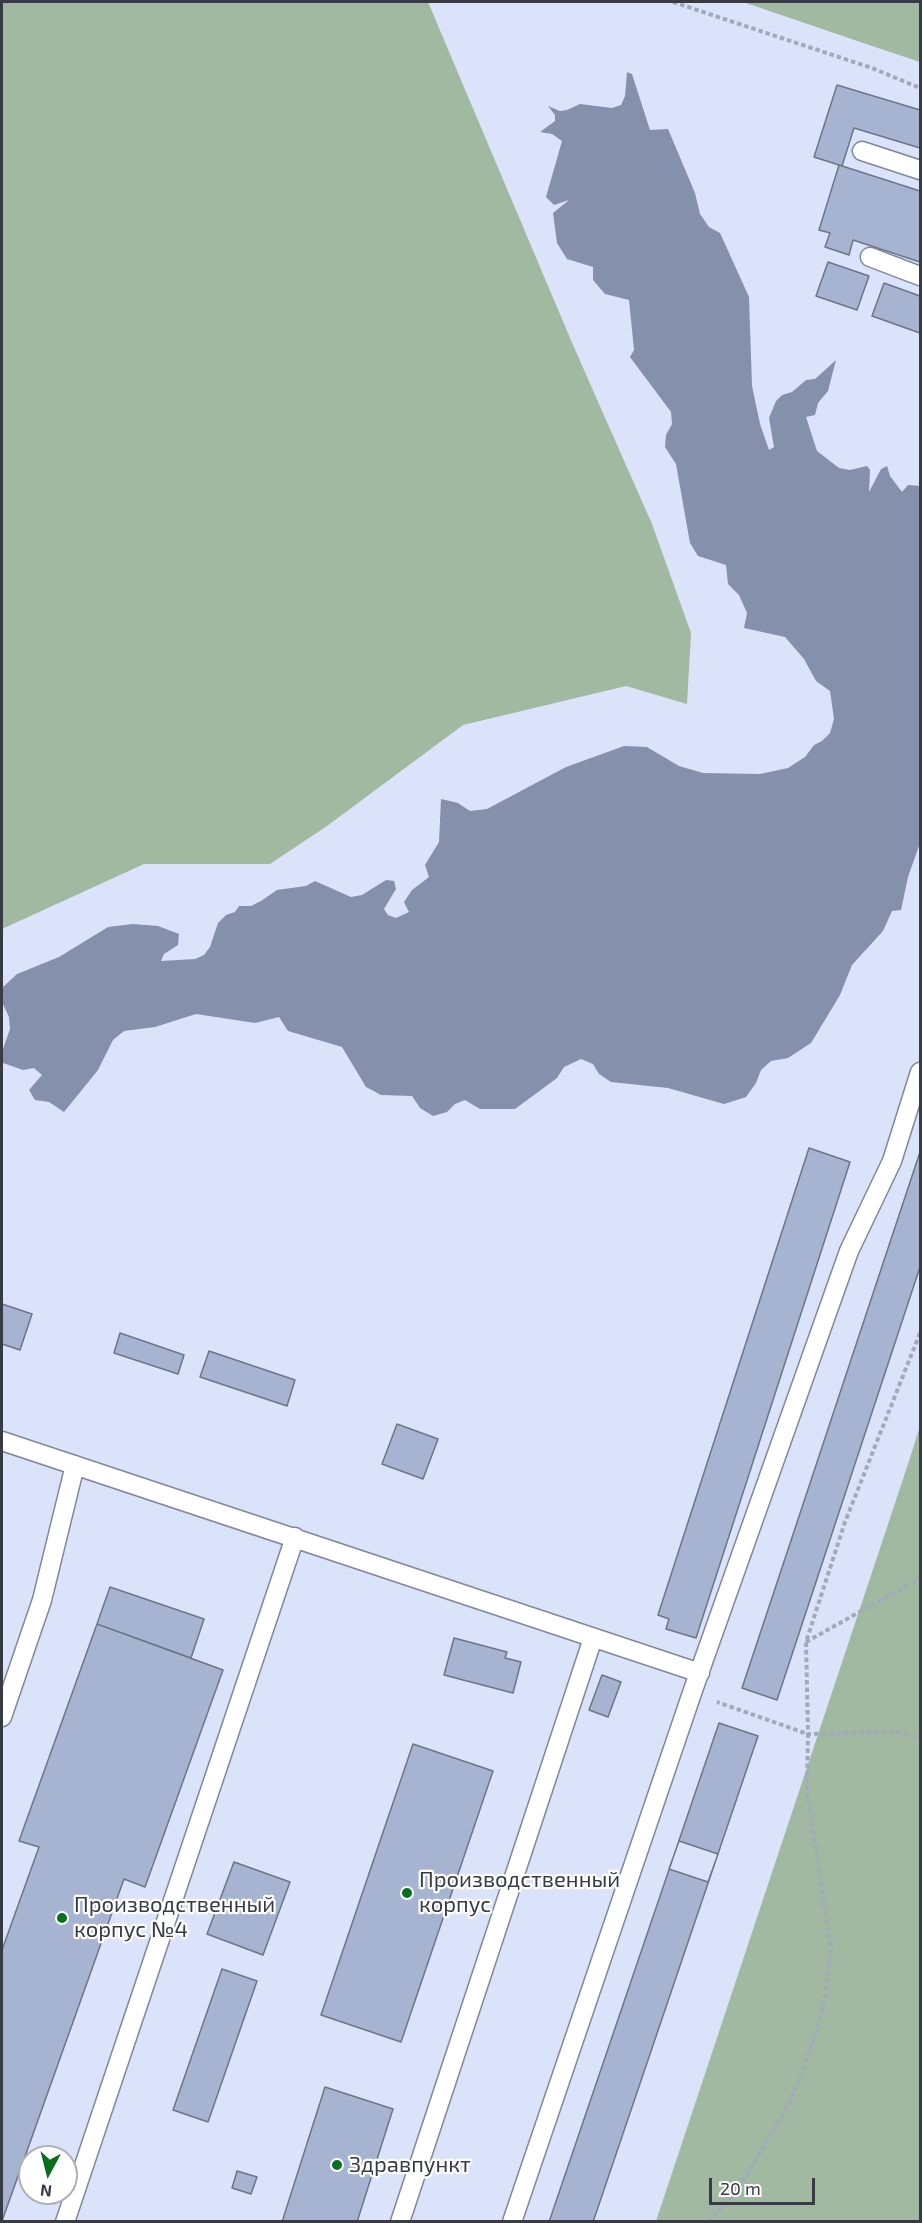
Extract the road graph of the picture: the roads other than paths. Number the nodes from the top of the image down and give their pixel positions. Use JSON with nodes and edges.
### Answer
{"nodes":[{"id":1,"x":862,"y":151,"type":"dead end"},
{"id":2,"x":921,"y":170,"type":"edge"},
{"id":3,"x":870,"y":257,"type":"dead end"},
{"id":4,"x":921,"y":276,"type":"edge"},
{"id":5,"x":921,"y":1072,"type":"edge"},
{"id":6,"x":2,"y":1441,"type":"edge"},
{"id":7,"x":75,"y":1465,"type":"junction"},
{"id":8,"x":295,"y":1537,"type":"junction"},
{"id":9,"x":593,"y":1638,"type":"junction"},
{"id":10,"x":700,"y":1673,"type":"junction"},
{"id":11,"x":2,"y":1717,"type":"edge"},
{"id":12,"x":65,"y":2222,"type":"edge"},
{"id":13,"x":400,"y":2222,"type":"edge"},
{"id":14,"x":512,"y":2222,"type":"edge"}],
"edges":[{"from":1,"to":2,"type":"lane"},
{"from":3,"to":4,"type":"lane"},
{"from":5,"to":10,"type":"lane"},
{"from":6,"to":7,"type":"lane"},
{"from":7,"to":8,"type":"lane"},
{"from":7,"to":11,"type":"lane"},
{"from":8,"to":9,"type":"lane"},
{"from":8,"to":12,"type":"lane"},
{"from":9,"to":10,"type":"lane"},
{"from":9,"to":13,"type":"lane"},
{"from":10,"to":14,"type":"lane"}]}
